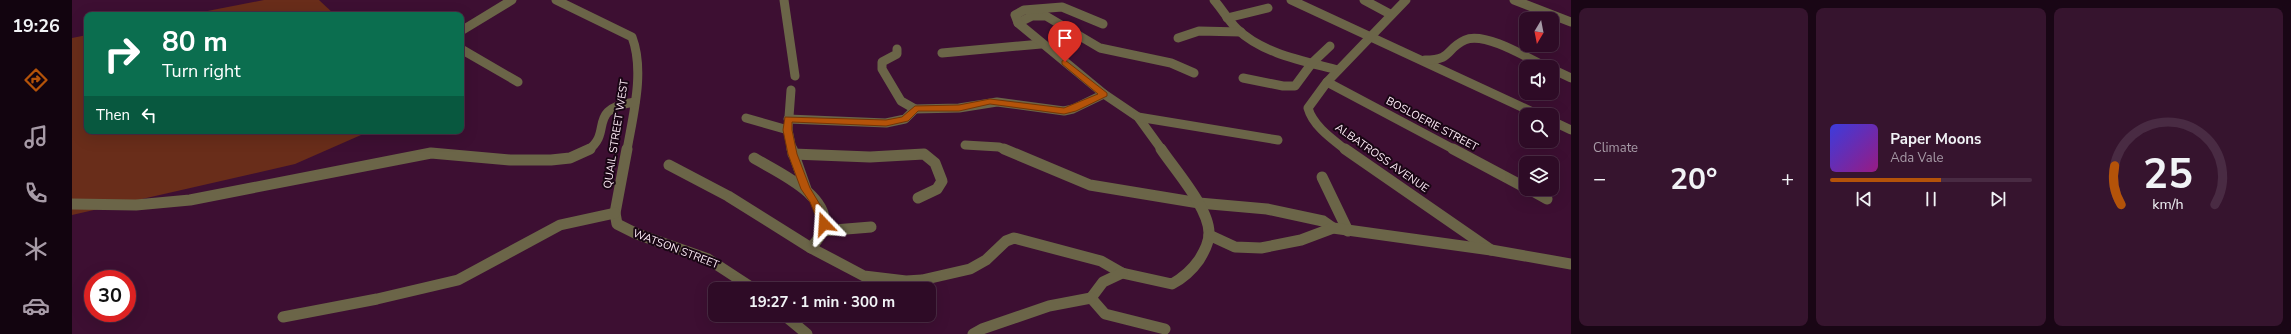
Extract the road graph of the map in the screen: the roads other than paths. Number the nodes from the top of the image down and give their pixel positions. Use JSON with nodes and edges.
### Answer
{"nodes":[{"id":1,"x":512,"y":0,"type":"edge"},
{"id":2,"x":556,"y":0,"type":"edge"},
{"id":3,"x":784,"y":0,"type":"edge"},
{"id":4,"x":1214,"y":0,"type":"edge"},
{"id":5,"x":1291,"y":0,"type":"edge"},
{"id":6,"x":1364,"y":0,"type":"edge"},
{"id":7,"x":1406,"y":0,"type":"edge"},
{"id":8,"x":1514,"y":0,"type":"edge"},
{"id":9,"x":1268,"y":8,"type":"dead end"},
{"id":10,"x":1390,"y":14,"type":"junction"},
{"id":11,"x":1227,"y":18,"type":"junction"},
{"id":12,"x":1571,"y":22,"type":"edge"},
{"id":13,"x":1018,"y":23,"type":"junction"},
{"id":14,"x":1103,"y":24,"type":"dead end"},
{"id":15,"x":464,"y":29,"type":"edge"},
{"id":16,"x":1241,"y":32,"type":"junction"},
{"id":17,"x":1371,"y":36,"type":"junction"},
{"id":18,"x":1178,"y":38,"type":"dead end"},
{"id":19,"x":1041,"y":44,"type":"junction"},
{"id":20,"x":1330,"y":46,"type":"dead end"},
{"id":21,"x":897,"y":49,"type":"dead end"},
{"id":22,"x":464,"y":51,"type":"edge"},
{"id":23,"x":942,"y":53,"type":"dead end"},
{"id":24,"x":1417,"y":58,"type":"junction"},
{"id":25,"x":1530,"y":60,"type":"edge"},
{"id":26,"x":1312,"y":63,"type":"junction"},
{"id":27,"x":1338,"y":70,"type":"junction"},
{"id":28,"x":1194,"y":73,"type":"dead end"},
{"id":29,"x":1559,"y":73,"type":"edge"},
{"id":30,"x":795,"y":76,"type":"dead end"},
{"id":31,"x":1243,"y":78,"type":"dead end"},
{"id":32,"x":1571,"y":78,"type":"edge"},
{"id":33,"x":518,"y":82,"type":"dead end"},
{"id":34,"x":1327,"y":82,"type":"junction"},
{"id":35,"x":791,"y":90,"type":"dead end"},
{"id":36,"x":1104,"y":94,"type":"junction"},
{"id":37,"x":635,"y":102,"type":"junction"},
{"id":38,"x":1524,"y":108,"type":"edge"},
{"id":39,"x":915,"y":109,"type":"junction"},
{"id":40,"x":1138,"y":117,"type":"junction"},
{"id":41,"x":746,"y":118,"type":"dead end"},
{"id":42,"x":788,"y":119,"type":"junction"},
{"id":43,"x":1559,"y":124,"type":"edge"},
{"id":44,"x":788,"y":130,"type":"junction"},
{"id":45,"x":1571,"y":130,"type":"edge"},
{"id":46,"x":1278,"y":140,"type":"dead end"},
{"id":47,"x":966,"y":145,"type":"dead end"},
{"id":48,"x":793,"y":154,"type":"junction"},
{"id":49,"x":754,"y":158,"type":"dead end"},
{"id":50,"x":669,"y":165,"type":"dead end"},
{"id":51,"x":1322,"y":177,"type":"dead end"},
{"id":52,"x":1519,"y":184,"type":"edge"},
{"id":53,"x":806,"y":189,"type":"junction"},
{"id":54,"x":1543,"y":196,"type":"edge"},
{"id":55,"x":918,"y":198,"type":"dead end"},
{"id":56,"x":1547,"y":198,"type":"dead end"},
{"id":57,"x":1199,"y":203,"type":"junction"},
{"id":58,"x":72,"y":204,"type":"edge"},
{"id":59,"x":616,"y":218,"type":"junction"},
{"id":60,"x":871,"y":227,"type":"dead end"},
{"id":61,"x":1333,"y":228,"type":"junction"},
{"id":62,"x":822,"y":231,"type":"junction"},
{"id":63,"x":1348,"y":231,"type":"junction"},
{"id":64,"x":1210,"y":236,"type":"junction"},
{"id":65,"x":811,"y":248,"type":"junction"},
{"id":66,"x":1491,"y":250,"type":"junction"},
{"id":67,"x":1571,"y":264,"type":"edge"},
{"id":68,"x":1122,"y":273,"type":"junction"},
{"id":69,"x":745,"y":282,"type":"edge"},
{"id":70,"x":1091,"y":298,"type":"junction"},
{"id":71,"x":283,"y":317,"type":"dead end"},
{"id":72,"x":792,"y":322,"type":"edge"},
{"id":73,"x":1165,"y":329,"type":"dead end"},
{"id":74,"x":807,"y":334,"type":"edge"},
{"id":75,"x":973,"y":334,"type":"edge"}],
"edges":[{"from":1,"to":15,"type":"street"},
{"from":2,"to":37,"type":"street","name":"QUAIL STREET WEST"},
{"from":3,"to":30,"type":"street"},
{"from":4,"to":11,"type":"street"},
{"from":5,"to":17,"type":"street"},
{"from":6,"to":10,"type":"street"},
{"from":7,"to":10,"type":"street","name":"ALBATROSS AVENUE"},
{"from":8,"to":12,"type":"street"},
{"from":9,"to":11,"type":"street"},
{"from":10,"to":17,"type":"street","name":"ALBATROSS AVENUE"},
{"from":11,"to":16,"type":"street"},
{"from":13,"to":14,"type":"street"},
{"from":13,"to":19,"type":"street"},
{"from":13,"to":28,"type":"street"},
{"from":16,"to":18,"type":"street"},
{"from":16,"to":26,"type":"street"},
{"from":17,"to":24,"type":"street"},
{"from":17,"to":27,"type":"street","name":"ALBATROSS AVENUE"},
{"from":19,"to":23,"type":"street"},
{"from":19,"to":36,"type":"street"},
{"from":20,"to":26,"type":"street"},
{"from":21,"to":39,"type":"street"},
{"from":22,"to":33,"type":"street"},
{"from":24,"to":25,"type":"street"},
{"from":24,"to":38,"type":"street"},
{"from":26,"to":27,"type":"street"},
{"from":26,"to":31,"type":"street"},
{"from":27,"to":34,"type":"street","name":"ALBATROSS AVENUE"},
{"from":29,"to":32,"type":"street"},
{"from":34,"to":52,"type":"street","name":"BOSLOERIE STREET"},
{"from":34,"to":66,"type":"street","name":"ALBATROSS AVENUE"},
{"from":35,"to":42,"type":"street"},
{"from":36,"to":39,"type":"street"},
{"from":36,"to":40,"type":"street"},
{"from":37,"to":58,"type":"street"},
{"from":37,"to":59,"type":"street","name":"QUAIL STREET WEST"},
{"from":39,"to":42,"type":"street"},
{"from":40,"to":46,"type":"street"},
{"from":40,"to":57,"type":"street"},
{"from":41,"to":44,"type":"street"},
{"from":42,"to":44,"type":"street"},
{"from":43,"to":45,"type":"street"},
{"from":44,"to":48,"type":"street"},
{"from":47,"to":57,"type":"street"},
{"from":48,"to":53,"type":"street"},
{"from":48,"to":55,"type":"street"},
{"from":49,"to":53,"type":"street"},
{"from":50,"to":65,"type":"street"},
{"from":51,"to":63,"type":"street"},
{"from":53,"to":62,"type":"street"},
{"from":54,"to":56,"type":"street"},
{"from":57,"to":61,"type":"street"},
{"from":57,"to":64,"type":"street"},
{"from":59,"to":69,"type":"street","name":"WATSON STREET"},
{"from":59,"to":71,"type":"street"},
{"from":60,"to":62,"type":"street"},
{"from":61,"to":63,"type":"street"},
{"from":61,"to":64,"type":"street"},
{"from":62,"to":65,"type":"street"},
{"from":63,"to":66,"type":"street"},
{"from":64,"to":68,"type":"street"},
{"from":65,"to":68,"type":"street"},
{"from":66,"to":67,"type":"street"},
{"from":68,"to":70,"type":"street"},
{"from":70,"to":73,"type":"street"},
{"from":70,"to":75,"type":"street"},
{"from":72,"to":74,"type":"street"}]}
